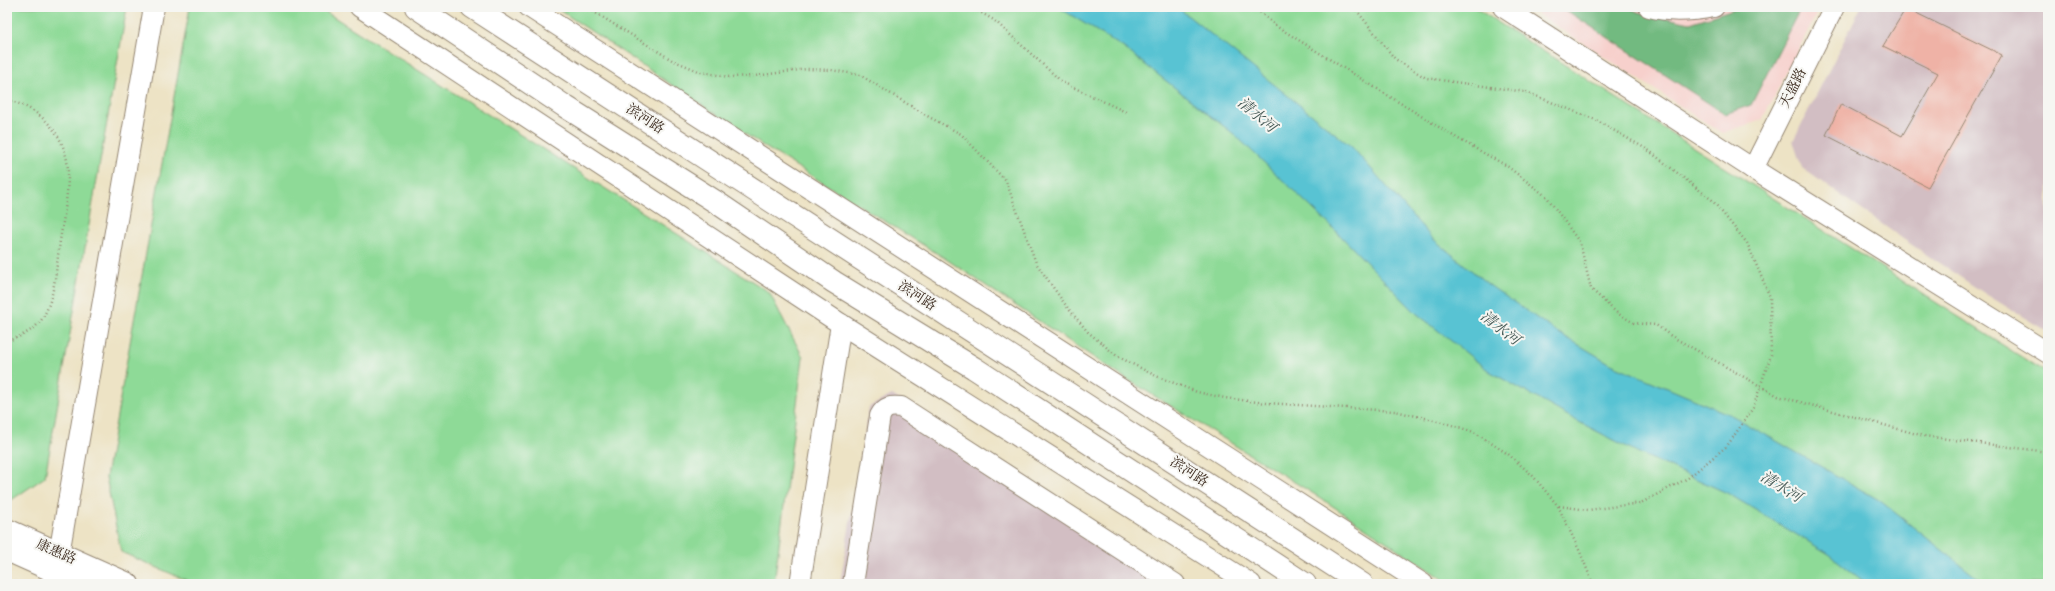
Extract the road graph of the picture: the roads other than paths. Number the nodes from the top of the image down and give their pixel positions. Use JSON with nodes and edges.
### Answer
{"nodes":[{"id":1,"x":154,"y":7,"type":"edge"},
{"id":2,"x":360,"y":7,"type":"edge"},
{"id":3,"x":416,"y":7,"type":"edge"},
{"id":4,"x":472,"y":7,"type":"edge"},
{"id":5,"x":529,"y":7,"type":"edge"},
{"id":6,"x":1503,"y":7,"type":"edge"},
{"id":7,"x":1650,"y":7,"type":"edge"},
{"id":8,"x":1714,"y":7,"type":"edge"},
{"id":9,"x":1834,"y":7,"type":"edge"},
{"id":10,"x":1752,"y":169,"type":"junction"},
{"id":11,"x":841,"y":324,"type":"junction"},
{"id":12,"x":2048,"y":353,"type":"edge"},
{"id":13,"x":7,"y":530,"type":"edge"},
{"id":14,"x":7,"y":550,"type":"edge"},
{"id":15,"x":55,"y":570,"type":"edge"},
{"id":16,"x":83,"y":584,"type":"edge"},
{"id":17,"x":128,"y":584,"type":"edge"},
{"id":18,"x":800,"y":584,"type":"edge"},
{"id":19,"x":853,"y":584,"type":"edge"},
{"id":20,"x":1175,"y":584,"type":"edge"},
{"id":21,"x":1251,"y":584,"type":"edge"},
{"id":22,"x":1305,"y":584,"type":"edge"},
{"id":23,"x":1362,"y":584,"type":"edge"},
{"id":24,"x":1423,"y":584,"type":"edge"}],
"edges":[{"from":1,"to":15,"type":"street"},
{"from":2,"to":11,"type":"street"},
{"from":3,"to":22,"type":"main road"},
{"from":4,"to":23,"type":"main road","name":"滨河路"},
{"from":5,"to":24,"type":"street"},
{"from":6,"to":10,"type":"street"},
{"from":7,"to":8,"type":"street"},
{"from":9,"to":10,"type":"street","name":"天盛路"},
{"from":10,"to":12,"type":"street"},
{"from":11,"to":18,"type":"street"},
{"from":11,"to":21,"type":"street"},
{"from":13,"to":15,"type":"main road","name":"康惠路"},
{"from":14,"to":15,"type":"main road","name":"康惠路"},
{"from":15,"to":16,"type":"main road","name":"康惠路"},
{"from":15,"to":17,"type":"main road","name":"康惠路"},
{"from":19,"to":20,"type":"street"}]}
